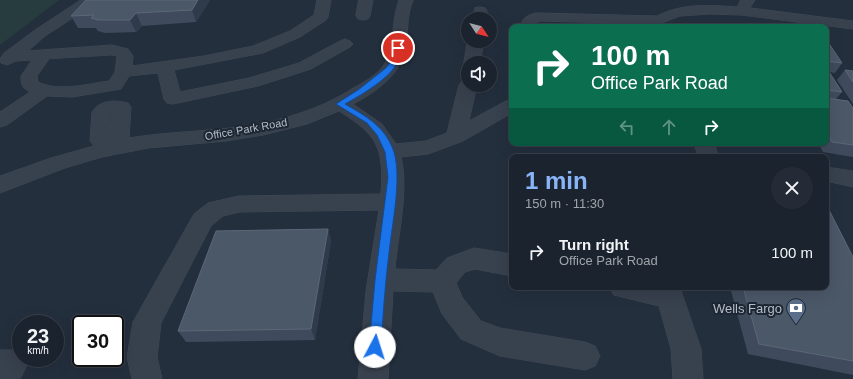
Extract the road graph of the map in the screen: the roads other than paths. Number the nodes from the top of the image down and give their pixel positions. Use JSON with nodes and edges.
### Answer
{"nodes":[{"id":1,"x":91,"y":0,"type":"edge"},
{"id":2,"x":324,"y":0,"type":"edge"},
{"id":3,"x":366,"y":0,"type":"edge"},
{"id":4,"x":406,"y":0,"type":"edge"},
{"id":5,"x":744,"y":6,"type":"edge"},
{"id":6,"x":363,"y":16,"type":"dead end"},
{"id":7,"x":528,"y":24,"type":"edge"},
{"id":8,"x":853,"y":25,"type":"edge"},
{"id":9,"x":345,"y":44,"type":"dead end"},
{"id":10,"x":44,"y":56,"type":"junction"},
{"id":11,"x":5,"y":61,"type":"edge"},
{"id":12,"x":165,"y":67,"type":"junction"},
{"id":13,"x":119,"y":79,"type":"junction"},
{"id":14,"x":43,"y":92,"type":"junction"},
{"id":15,"x":466,"y":92,"type":"edge"},
{"id":16,"x":340,"y":104,"type":"junction"},
{"id":17,"x":509,"y":107,"type":"edge"},
{"id":18,"x":0,"y":121,"type":"edge"},
{"id":19,"x":456,"y":137,"type":"junction"},
{"id":20,"x":109,"y":146,"type":"junction"},
{"id":21,"x":390,"y":152,"type":"junction"},
{"id":22,"x":829,"y":175,"type":"edge"},
{"id":23,"x":853,"y":179,"type":"edge"},
{"id":24,"x":0,"y":185,"type":"edge"},
{"id":25,"x":390,"y":202,"type":"junction"},
{"id":26,"x":509,"y":264,"type":"edge"},
{"id":27,"x":380,"y":280,"type":"junction"},
{"id":28,"x":442,"y":281,"type":"junction"},
{"id":29,"x":652,"y":290,"type":"edge"},
{"id":30,"x":671,"y":292,"type":"edge"},
{"id":31,"x":585,"y":356,"type":"dead end"},
{"id":32,"x":0,"y":365,"type":"edge"},
{"id":33,"x":3,"y":379,"type":"edge"},
{"id":34,"x":147,"y":379,"type":"edge"},
{"id":35,"x":373,"y":379,"type":"edge"},
{"id":36,"x":688,"y":379,"type":"edge"}],
"edges":[{"from":1,"to":11,"type":"street"},
{"from":2,"to":12,"type":"street"},
{"from":3,"to":6,"type":"street"},
{"from":4,"to":16,"type":"street","name":"Office Park Road"},
{"from":5,"to":7,"type":"street"},
{"from":5,"to":8,"type":"street"},
{"from":9,"to":12,"type":"street"},
{"from":10,"to":11,"type":"street"},
{"from":10,"to":13,"type":"street"},
{"from":10,"to":14,"type":"street"},
{"from":12,"to":13,"type":"street"},
{"from":13,"to":14,"type":"street"},
{"from":13,"to":20,"type":"street"},
{"from":14,"to":18,"type":"street"},
{"from":15,"to":19,"type":"street"},
{"from":16,"to":20,"type":"street","name":"Office Park Road"},
{"from":16,"to":21,"type":"street"},
{"from":17,"to":19,"type":"street"},
{"from":19,"to":21,"type":"street"},
{"from":20,"to":24,"type":"street","name":"Office Park Road"},
{"from":21,"to":25,"type":"street"},
{"from":22,"to":23,"type":"street"},
{"from":25,"to":27,"type":"street"},
{"from":25,"to":34,"type":"street"},
{"from":26,"to":28,"type":"street"},
{"from":27,"to":28,"type":"street"},
{"from":27,"to":35,"type":"street"},
{"from":28,"to":31,"type":"street"},
{"from":29,"to":30,"type":"street"},
{"from":30,"to":36,"type":"street"},
{"from":32,"to":33,"type":"street"}]}
